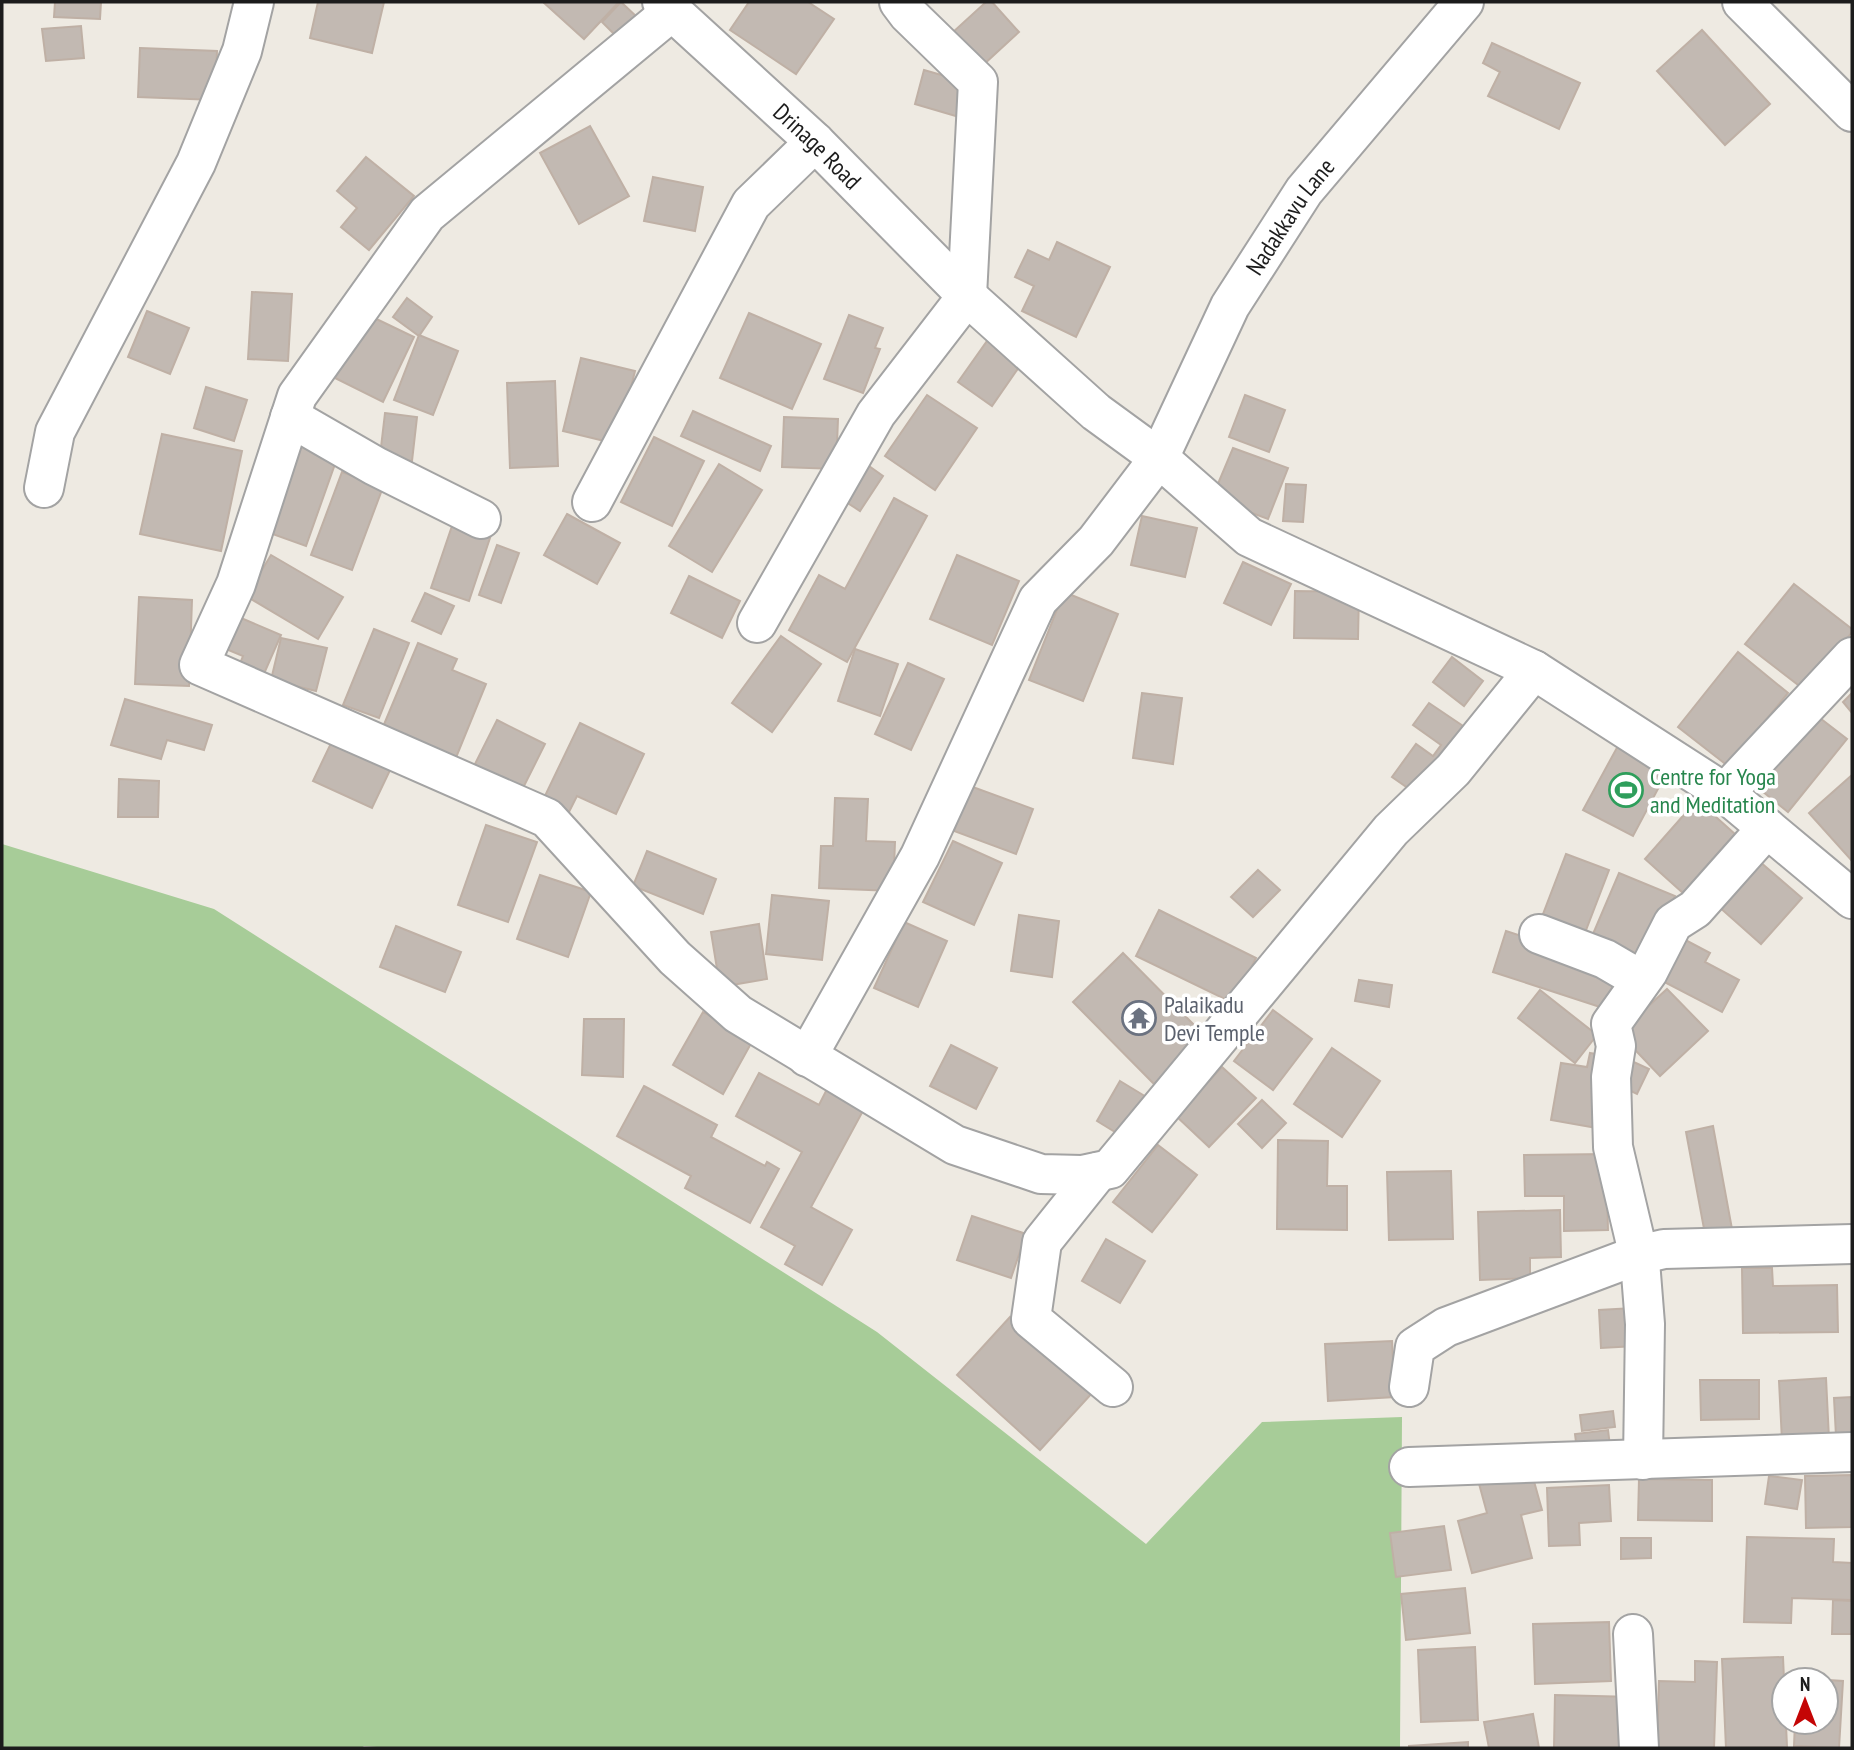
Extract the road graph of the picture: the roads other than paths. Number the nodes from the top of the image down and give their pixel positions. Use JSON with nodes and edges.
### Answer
{"nodes":[{"id":1,"x":254,"y":2,"type":"edge"},
{"id":2,"x":899,"y":2,"type":"edge"},
{"id":3,"x":1464,"y":2,"type":"edge"},
{"id":4,"x":1742,"y":2,"type":"edge"},
{"id":5,"x":666,"y":7,"type":"edge"},
{"id":6,"x":1852,"y":113,"type":"edge"},
{"id":7,"x":815,"y":142,"type":"junction"},
{"id":8,"x":967,"y":296,"type":"junction"},
{"id":9,"x":290,"y":417,"type":"junction"},
{"id":10,"x":1158,"y":458,"type":"junction"},
{"id":11,"x":44,"y":488,"type":"dead end"},
{"id":12,"x":592,"y":502,"type":"dead end"},
{"id":13,"x":481,"y":519,"type":"dead end"},
{"id":14,"x":757,"y":623,"type":"dead end"},
{"id":15,"x":1852,"y":657,"type":"edge"},
{"id":16,"x":1534,"y":670,"type":"junction"},
{"id":17,"x":1725,"y":793,"type":"junction"},
{"id":18,"x":1767,"y":828,"type":"junction"},
{"id":19,"x":1852,"y":899,"type":"edge"},
{"id":20,"x":1539,"y":934,"type":"dead end"},
{"id":21,"x":1641,"y":980,"type":"junction"},
{"id":22,"x":807,"y":1057,"type":"junction"},
{"id":23,"x":1098,"y":1172,"type":"junction"},
{"id":24,"x":1852,"y":1244,"type":"edge"},
{"id":25,"x":1638,"y":1255,"type":"junction"},
{"id":26,"x":1113,"y":1387,"type":"dead end"},
{"id":27,"x":1409,"y":1387,"type":"dead end"},
{"id":28,"x":1852,"y":1452,"type":"edge"},
{"id":29,"x":1643,"y":1460,"type":"junction"},
{"id":30,"x":1409,"y":1467,"type":"dead end"},
{"id":31,"x":1633,"y":1634,"type":"dead end"},
{"id":32,"x":1639,"y":1748,"type":"edge"}],
"edges":[{"from":1,"to":11,"type":"street"},
{"from":2,"to":8,"type":"street"},
{"from":3,"to":10,"type":"street","name":"Nadakkavu Lane"},
{"from":4,"to":6,"type":"street"},
{"from":5,"to":7,"type":"street","name":"Drinage Road"},
{"from":5,"to":9,"type":"street"},
{"from":7,"to":8,"type":"street","name":"Drinage Road"},
{"from":7,"to":12,"type":"street"},
{"from":8,"to":10,"type":"street","name":"Drinage Road"},
{"from":8,"to":14,"type":"street"},
{"from":9,"to":13,"type":"street"},
{"from":9,"to":22,"type":"street"},
{"from":10,"to":16,"type":"street","name":"Drinage Road"},
{"from":10,"to":22,"type":"street","name":"Nadakkavu Lane"},
{"from":15,"to":17,"type":"street"},
{"from":16,"to":17,"type":"street","name":"Drinage Road"},
{"from":16,"to":23,"type":"street"},
{"from":17,"to":18,"type":"street","name":"Drinage Road"},
{"from":18,"to":19,"type":"street","name":"Drinage Road"},
{"from":18,"to":21,"type":"street"},
{"from":20,"to":21,"type":"street"},
{"from":21,"to":25,"type":"street"},
{"from":22,"to":23,"type":"street"},
{"from":23,"to":26,"type":"street"},
{"from":24,"to":25,"type":"street"},
{"from":25,"to":27,"type":"street"},
{"from":25,"to":29,"type":"street"},
{"from":28,"to":29,"type":"street"},
{"from":29,"to":30,"type":"street"},
{"from":31,"to":32,"type":"street"}]}
